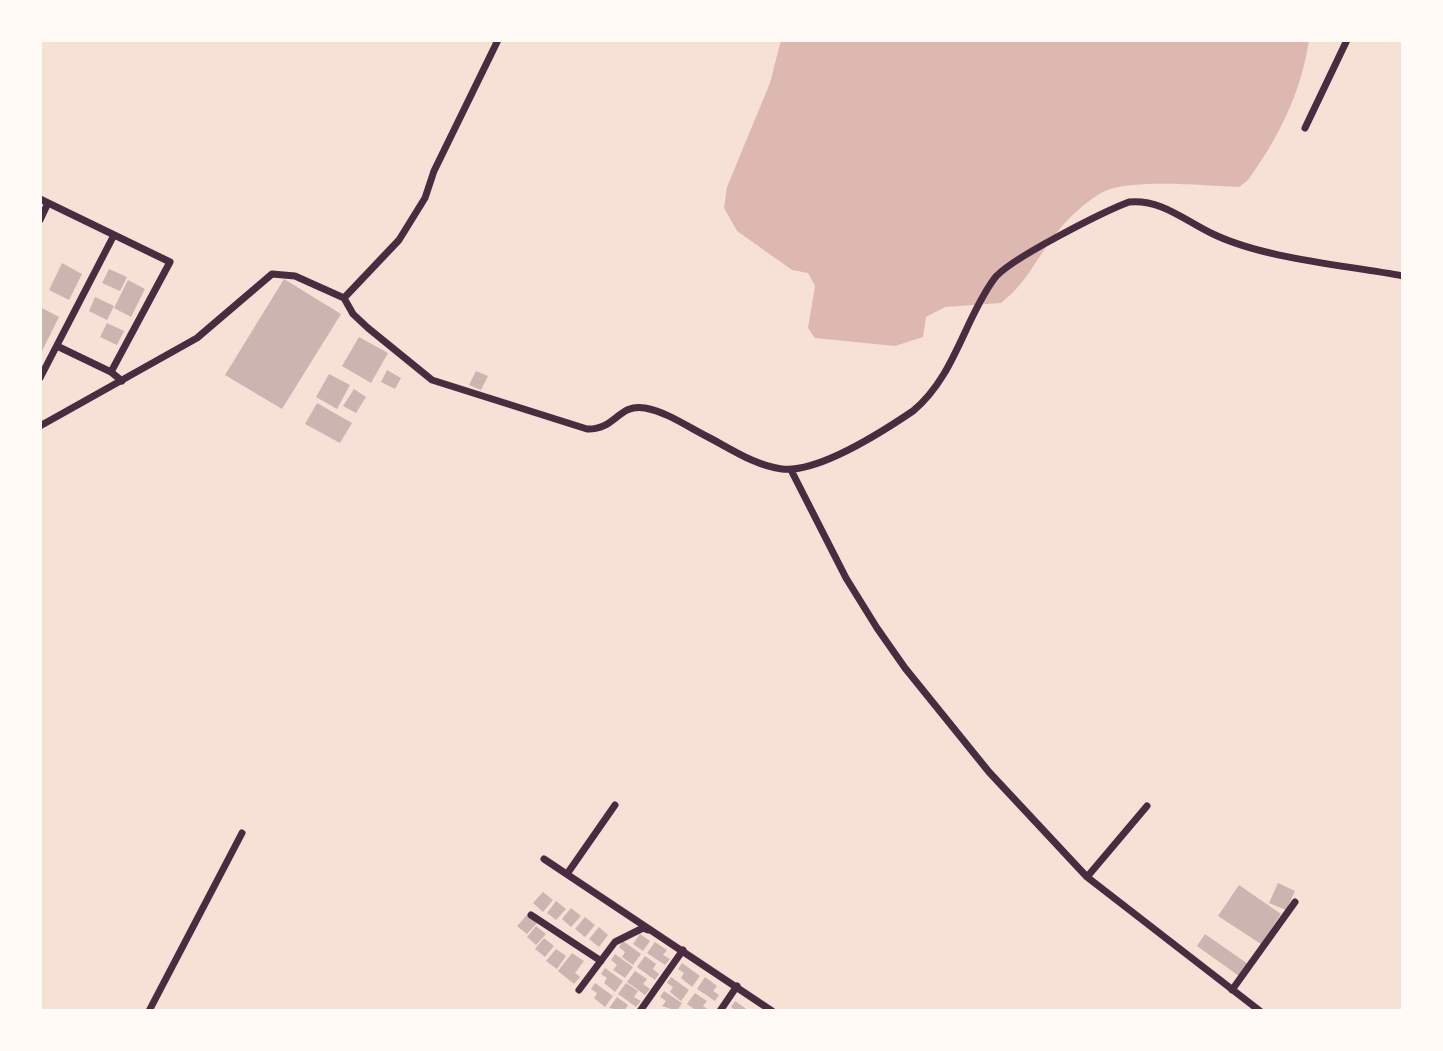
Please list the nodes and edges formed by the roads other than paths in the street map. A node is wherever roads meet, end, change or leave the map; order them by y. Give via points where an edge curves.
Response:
1 (498, 40) edge
2 (1347, 40) edge
3 (1305, 128) dead end
4 (44, 201) edge
5 (40, 219) edge
6 (114, 235) junction
7 (1403, 276) edge
8 (344, 298) junction
9 (57, 346) junction
10 (111, 372) junction
11 (40, 378) edge
12 (122, 381) junction
13 (40, 426) edge
14 (791, 470) junction
15 (615, 805) dead end
16 (1147, 806) dead end
17 (242, 833) dead end
18 (544, 859) dead end
19 (567, 874) junction
20 (1087, 877) junction
21 (1295, 902) dead end
22 (531, 915) dead end
23 (660, 934) junction
24 (683, 950) junction
25 (601, 961) junction
26 (737, 986) junction
27 (579, 990) dead end
28 (1232, 990) junction
29 (149, 1011) edge
30 (640, 1011) edge
31 (720, 1011) edge
32 (772, 1011) edge
33 (1260, 1011) edge

1 - 8 street via 425,198 399,240
2 - 3 street
4 - 5 street
4 - 6 street
6 - 9 street
6 - 10 street via 170,262
7 - 14 street via 1250,248 1214,235 1165,207 1129,202 996,276 957,354 913,411 817,465
8 - 12 street via 295,276 272,274 197,338
8 - 14 street via 368,328 432,380 587,429 608,426 625,411 645,408 750,459
9 - 10 street
9 - 11 street
10 - 12 street
12 - 13 street
14 - 20 street via 846,578 905,668 989,772
15 - 19 street
16 - 20 street
17 - 29 street
18 - 19 street
19 - 23 street
20 - 28 street
21 - 28 street
22 - 25 street
23 - 24 street
23 - 25 street via 643,928 615,942
24 - 26 street
24 - 30 street
25 - 27 street
26 - 31 street
26 - 32 street
28 - 33 street

